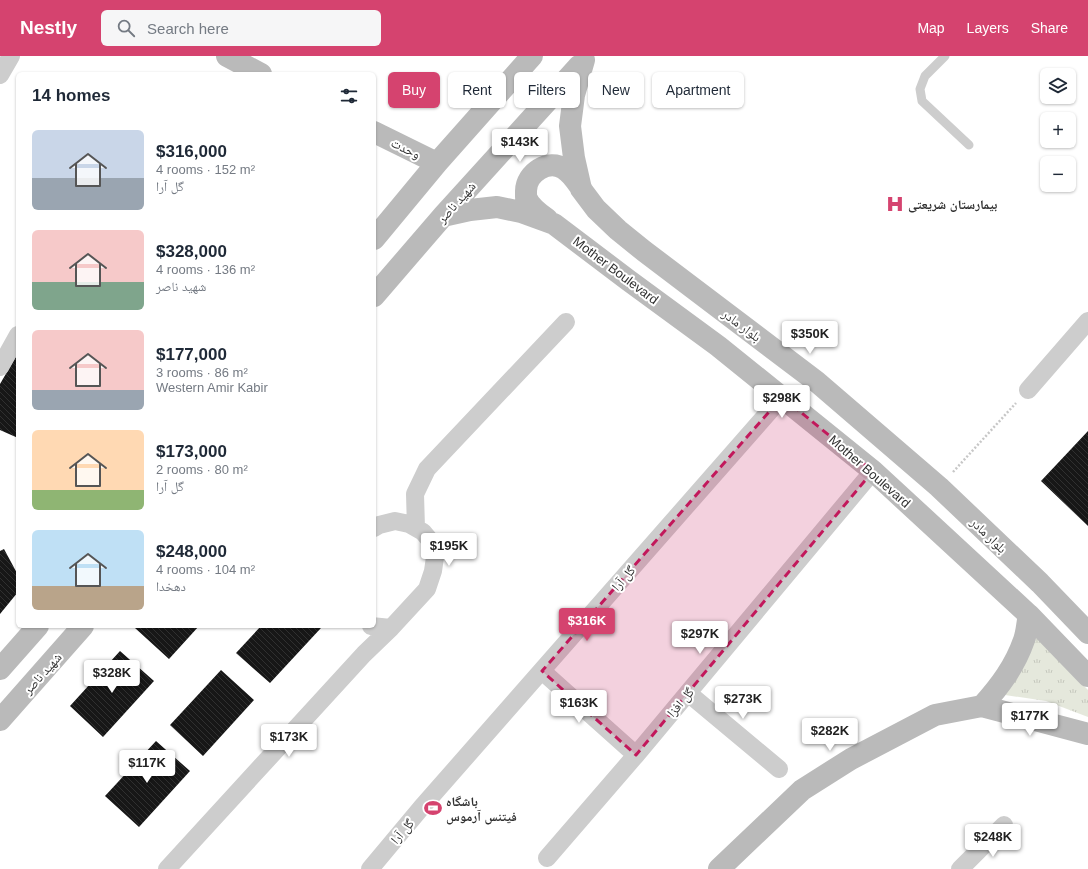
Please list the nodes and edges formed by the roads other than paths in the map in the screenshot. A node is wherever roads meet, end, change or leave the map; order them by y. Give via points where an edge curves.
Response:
1 (11, 56) edge
2 (227, 56) edge
3 (532, 56) edge
4 (945, 56) edge
5 (586, 58) edge
6 (257, 72) edge
7 (0, 75) edge
8 (376, 133) edge
9 (969, 145) dead end
10 (437, 164) junction
11 (581, 189) junction
12 (443, 216) junction
13 (554, 224) junction
14 (376, 238) edge
15 (376, 294) edge
16 (1088, 321) edge
17 (566, 322) dead end
18 (16, 339) edge
19 (0, 367) edge
20 (1028, 390) road end
21 (782, 397) junction
22 (873, 471) junction
23 (376, 526) edge
24 (416, 528) junction
25 (1029, 615) junction
26 (376, 626) edge
27 (36, 628) edge
28 (81, 628) edge
29 (391, 628) junction
30 (1088, 633) edge
31 (0, 669) edge
32 (542, 671) junction
33 (1088, 676) edge
34 (688, 693) junction
35 (982, 706) junction
36 (0, 720) edge
37 (1088, 734) edge
38 (636, 755) junction
39 (779, 769) dead end
40 (1004, 825) dead end
41 (547, 858) dead end
42 (167, 869) edge
43 (370, 869) edge
44 (719, 869) edge
45 (960, 869) edge

1 - 7 street
2 - 6 main road
3 - 10 main road
4 - 9 lane via 925,76 920,89 922,101
5 - 11 main road, بلوار مادر via 574,95 570,126
5 - 12 main road, شهید ناصر
8 - 10 main road, وحدت
10 - 14 main road
11 - 13 main road via 564,168 554,165 543,167 533,174 526,185 526,197 541,215
11 - 30 main road, بلوار مادر via 618,230 817,382 939,487 1040,583
12 - 13 main road, Mother Boulevard via 497,207 522,212
12 - 15 main road, شهید ناصر
13 - 21 main road, Mother Boulevard
16 - 20 street
17 - 24 street via 427,469 415,494
18 - 19 street
21 - 22 main road, Mother Boulevard
21 - 32 street, گل آرا
22 - 25 main road, Mother Boulevard
22 - 34 street, گل افزا
23 - 24 street via 395,521
24 - 29 street via 423,532 432,544 435,557 433,571 427,588
25 - 33 main road, Mother Boulevard
25 - 35 main road via 1015,662
26 - 29 street
27 - 31 main road
28 - 36 main road, شهید ناصر
29 - 42 street via 364,654
32 - 38 street
32 - 43 street, گل آرا
34 - 38 street, گل افزا
34 - 39 street
35 - 37 main road
35 - 44 main road via 935,715 851,759 802,790
38 - 41 street, گل افزا
40 - 45 street

